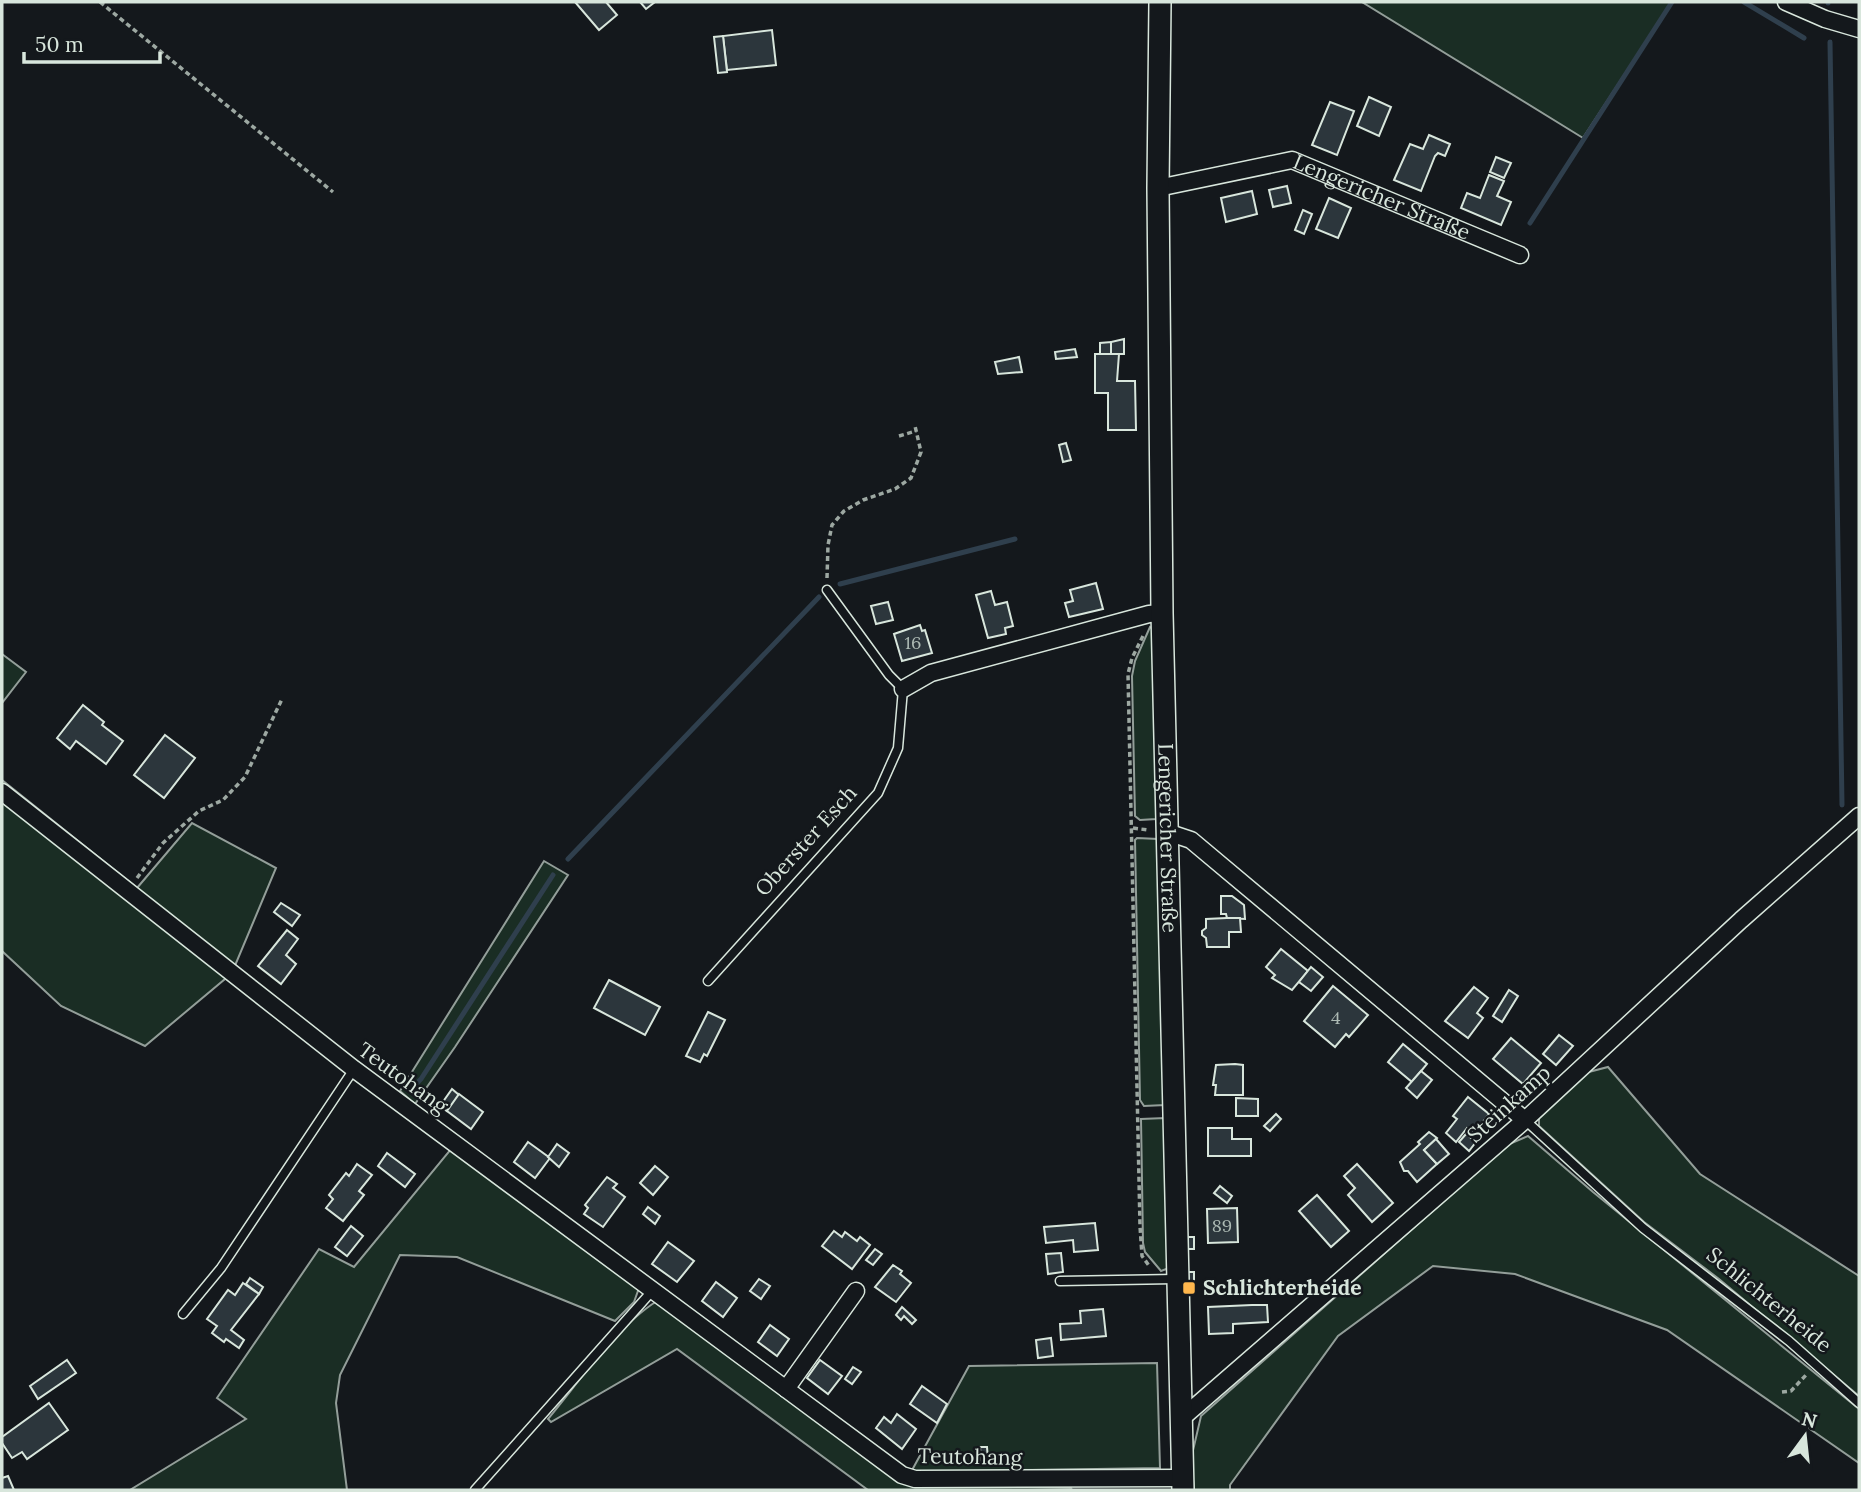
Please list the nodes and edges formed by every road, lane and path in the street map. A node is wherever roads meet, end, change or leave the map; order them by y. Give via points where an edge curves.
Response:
1 (100, 2) edge
2 (1160, 2) edge
3 (1786, 2) edge
4 (1859, 29) edge
5 (1158, 188) junction
6 (333, 192) dead end
7 (1520, 255) dead end
8 (899, 436) dead end
9 (827, 590) joint
10 (1162, 613) junction
11 (903, 689) junction
12 (282, 699) dead end
13 (2, 792) edge
14 (1859, 816) edge
15 (1167, 832) junction
16 (127, 890) junction
17 (708, 981) dead end
18 (354, 1069) junction
19 (1525, 1120) junction
20 (1178, 1279) junction
21 (1060, 1281) dead end
22 (653, 1290) junction
23 (856, 1291) dead end
24 (183, 1314) dead end
25 (1819, 1367) junction
26 (786, 1389) junction
27 (1782, 1392) dead end
28 (1859, 1403) edge
29 (1182, 1418) junction
30 (1183, 1484) edge
31 (475, 1490) edge

1 - 6 path
2 - 5 street, Lengericher Straße
3 - 4 street
5 - 7 street, Lengericher Straße via 1292,160
5 - 10 street, Lengericher Straße
8 - 9 path via 916,428 921,452 911,478 844,511 832,525
9 - 11 lane
10 - 11 street via 931,674
10 - 15 street, Lengericher Straße
11 - 17 lane, Oberster Esch via 898,748 878,793
12 - 16 path via 245,777 223,800 199,811 163,844
13 - 16 street, Teutohang
14 - 19 street, Steinkamp
15 - 19 street, Schlichterheide via 1191,840
15 - 20 street, Lengericher Straße
16 - 18 street, Teutohang
18 - 22 street, Teutohang
18 - 24 lane via 221,1268
19 - 25 lane, Schlichterheide via 1643,1228
19 - 29 street, Steinkamp
20 - 21 lane
20 - 29 street, Lengericher Straße
22 - 26 street, Teutohang
22 - 31 lane
23 - 26 street
25 - 27 path via 1791,1391
25 - 28 lane, Schlichterheide
26 - 30 street, Teutohang via 909,1478
29 - 30 street, Lengericher Straße

